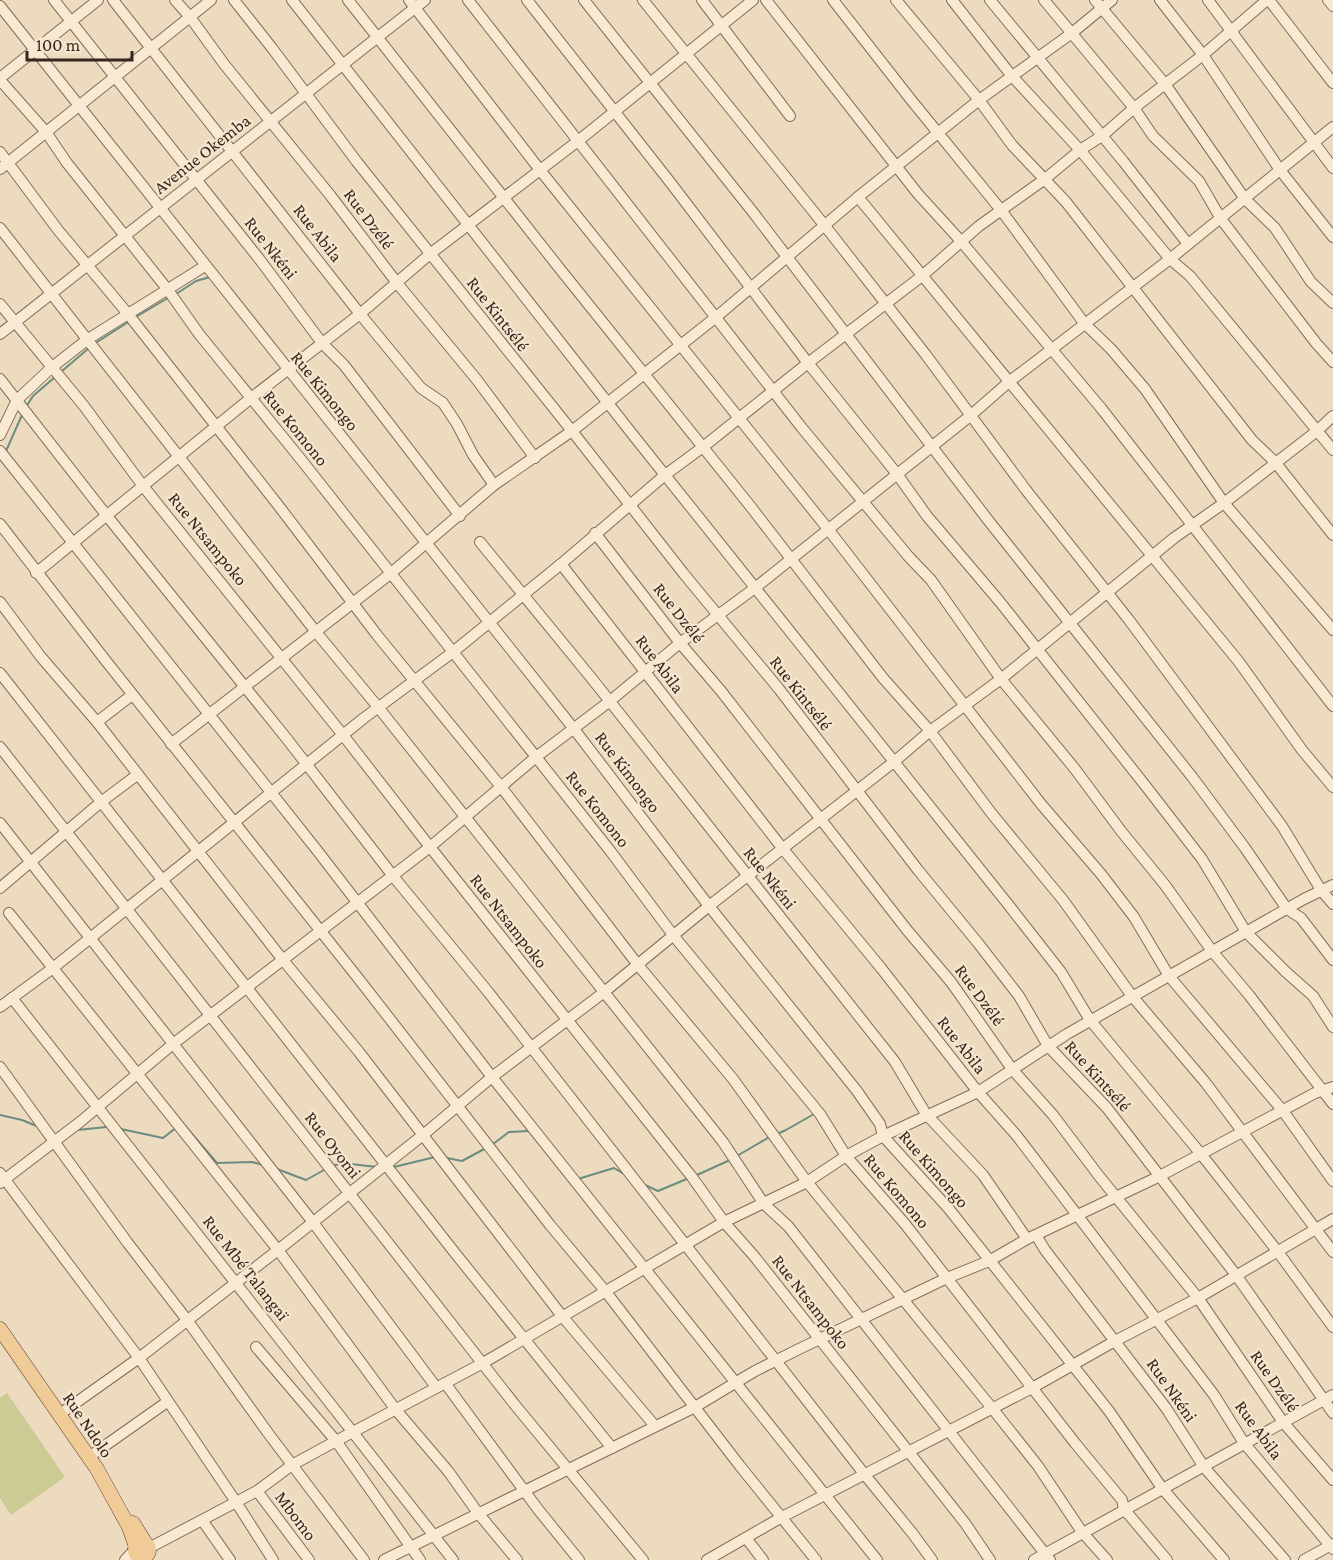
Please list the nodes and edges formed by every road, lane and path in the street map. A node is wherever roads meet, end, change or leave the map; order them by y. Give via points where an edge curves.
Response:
1 (54, 0) edge
2 (98, 0) edge
3 (113, 0) edge
4 (175, 0) edge
5 (211, 0) edge
6 (234, 0) edge
7 (291, 0) edge
8 (348, 0) edge
9 (425, 0) edge
10 (468, 0) edge
11 (526, 0) edge
12 (584, 0) edge
13 (643, 0) edge
14 (702, 0) edge
15 (753, 0) edge
16 (766, 0) edge
17 (833, 0) edge
18 (896, 0) edge
19 (952, 0) edge
20 (990, 0) edge
21 (1044, 0) edge
22 (1112, 0) edge
23 (1160, 0) edge
24 (1208, 0) edge
25 (1268, 0) edge
26 (1328, 0) edge
27 (413, 4) edge
28 (1098, 4) edge
29 (0, 6) edge
30 (1333, 6) edge
31 (190, 16) junction
32 (70, 21) junction
33 (721, 25) junction
34 (1231, 30) junction
35 (1071, 33) junction
36 (377, 38) junction
37 (151, 48) junction
38 (35, 50) junction
39 (684, 54) junction
40 (1203, 55) junction
41 (1038, 58) junction
42 (342, 65) junction
43 (1011, 75) junction
44 (115, 76) junction
45 (0, 79) edge
46 (650, 82) junction
47 (1333, 83) edge
48 (1165, 84) junction
49 (306, 93) junction
50 (979, 100) junction
51 (80, 105) junction
52 (1134, 108) junction
53 (613, 112) junction
54 (790, 116) dead end
55 (270, 122) junction
56 (1333, 127) edge
57 (46, 132) junction
58 (938, 133) junction
59 (1102, 136) junction
60 (578, 141) junction
61 (1314, 142) junction
62 (1080, 150) junction
63 (0, 152) edge
64 (233, 152) junction
65 (4, 166) edge
66 (897, 167) junction
67 (1333, 168) edge
68 (540, 170) junction
69 (1280, 170) junction
70 (1045, 179) junction
71 (196, 181) junction
72 (858, 197) junction
73 (503, 198) junction
74 (1245, 199) junction
75 (160, 208) junction
76 (1001, 210) junction
77 (1221, 219) junction
78 (468, 224) junction
79 (825, 226) junction
80 (0, 228) edge
81 (123, 236) junction
82 (1333, 237) edge
83 (960, 240) junction
84 (1188, 244) junction
85 (430, 254) junction
86 (787, 257) junction
87 (1170, 259) junction
88 (88, 265) junction
89 (205, 266) junction
90 (922, 276) junction
91 (397, 283) junction
92 (1131, 288) junction
93 (750, 289) junction
94 (168, 290) junction
95 (51, 294) junction
96 (1333, 303) edge
97 (0, 304) edge
98 (885, 304) junction
99 (128, 314) junction
100 (360, 314) junction
101 (715, 318) junction
102 (16, 323) junction
103 (1084, 323) junction
104 (0, 334) edge
105 (845, 335) junction
106 (88, 339) junction
107 (322, 343) junction
108 (679, 346) junction
109 (1052, 349) junction
110 (1333, 362) edge
111 (808, 363) junction
112 (51, 368) junction
113 (288, 370) junction
114 (644, 374) junction
115 (0, 380) edge
116 (1010, 381) junction
117 (774, 391) junction
118 (252, 398) junction
119 (17, 400) junction
120 (608, 402) junction
121 (970, 416) junction
122 (1333, 417) edge
123 (740, 419) junction
124 (216, 427) junction
125 (572, 431) junction
126 (1317, 431) junction
127 (0, 435) edge
128 (932, 446) junction
129 (703, 447) junction
130 (1333, 450) edge
131 (0, 451) edge
132 (179, 457) junction
133 (535, 458) junction
134 (1275, 462) junction
135 (897, 474) junction
136 (665, 475) junction
137 (494, 485) junction
138 (143, 486) junction
139 (863, 501) junction
140 (1224, 503) junction
141 (629, 505) junction
142 (107, 516) junction
143 (460, 516) junction
144 (0, 524) edge
145 (1193, 525) junction
146 (828, 529) junction
147 (595, 533) junction
148 (1333, 536) edge
149 (480, 542) dead end
150 (72, 543) junction
151 (426, 544) junction
152 (1151, 556) junction
153 (791, 560) junction
154 (561, 564) junction
155 (36, 573) junction
156 (390, 574) junction
157 (755, 588) junction
158 (1107, 593) junction
159 (522, 594) junction
160 (0, 602) edge
161 (353, 603) junction
162 (718, 615) junction
163 (488, 622) junction
164 (1071, 623) junction
165 (1333, 630) edge
166 (316, 632) junction
167 (680, 643) junction
168 (1037, 650) junction
169 (453, 652) junction
170 (282, 658) junction
171 (645, 672) junction
172 (0, 673) edge
173 (1001, 679) junction
174 (414, 680) junction
175 (245, 687) junction
176 (132, 695) junction
177 (610, 701) junction
178 (966, 706) junction
179 (1333, 706) edge
180 (378, 707) junction
181 (210, 714) junction
182 (97, 722) junction
183 (574, 729) junction
184 (930, 731) junction
185 (343, 735) junction
186 (171, 744) junction
187 (0, 747) edge
188 (536, 757) junction
189 (895, 761) junction
190 (307, 765) junction
191 (137, 774) junction
192 (502, 788) junction
193 (1333, 788) edge
194 (856, 792) junction
195 (272, 794) junction
196 (101, 802) junction
197 (466, 818) junction
198 (821, 819) junction
199 (0, 823) edge
200 (235, 823) junction
201 (67, 831) junction
202 (430, 847) junction
203 (783, 849) junction
204 (199, 852) junction
205 (30, 861) junction
206 (393, 876) junction
207 (748, 876) junction
208 (162, 880) junction
209 (1333, 885) edge
210 (0, 888) edge
211 (1321, 890) junction
212 (357, 903) junction
213 (1333, 904) edge
214 (709, 906) junction
215 (127, 909) junction
216 (1287, 909) junction
217 (9, 912) dead end
218 (320, 931) junction
219 (1246, 932) junction
220 (673, 935) junction
221 (90, 938) junction
222 (1212, 951) junction
223 (283, 960) junction
224 (1333, 960) edge
225 (638, 964) junction
226 (53, 968) junction
227 (1169, 976) junction
228 (248, 988) junction
229 (603, 993) junction
230 (1132, 996) junction
231 (12, 998) junction
232 (0, 1007) edge
233 (212, 1016) junction
234 (566, 1020) junction
235 (1090, 1020) junction
236 (1333, 1027) edge
237 (174, 1044) junction
238 (1048, 1046) junction
239 (531, 1048) junction
240 (0, 1067) edge
241 (1012, 1069) junction
242 (138, 1072) junction
243 (492, 1077) junction
244 (1328, 1089) edge
245 (978, 1092) junction
246 (1333, 1104) edge
247 (457, 1105) junction
248 (98, 1106) junction
249 (1282, 1111) junction
250 (926, 1114) junction
251 (1244, 1132) junction
252 (423, 1135) junction
253 (883, 1136) junction
254 (54, 1142) junction
255 (1202, 1154) junction
256 (846, 1156) junction
257 (386, 1164) junction
258 (1158, 1177) junction
259 (2, 1179) edge
260 (1333, 1181) edge
261 (807, 1182) junction
262 (350, 1192) junction
263 (1116, 1196) junction
264 (764, 1204) junction
265 (1076, 1216) junction
266 (1333, 1219) edge
267 (312, 1221) junction
268 (724, 1222) junction
269 (1316, 1229) junction
270 (1032, 1237) junction
271 (687, 1244) junction
272 (278, 1250) junction
273 (1278, 1252) junction
274 (1333, 1252) edge
275 (989, 1261) junction
276 (645, 1268) junction
277 (1236, 1275) junction
278 (947, 1278) junction
279 (236, 1282) junction
280 (606, 1292) junction
281 (904, 1298) junction
282 (1198, 1298) junction
283 (562, 1316) junction
284 (861, 1319) junction
285 (1156, 1319) junction
286 (187, 1320) junction
287 (1333, 1327) edge
288 (0, 1329) edge
289 (522, 1339) junction
290 (819, 1340) junction
291 (1116, 1341) junction
292 (256, 1347) dead end
293 (139, 1358) junction
294 (776, 1362) junction
295 (483, 1363) junction
296 (1073, 1366) junction
297 (735, 1382) junction
298 (440, 1385) junction
299 (1032, 1388) junction
300 (1328, 1398) edge
301 (167, 1402) junction
302 (695, 1407) junction
303 (992, 1408) junction
304 (396, 1410) junction
305 (1333, 1413) edge
306 (60, 1414) junction
307 (1283, 1422) junction
308 (655, 1426) junction
309 (353, 1431) junction
310 (948, 1431) junction
311 (336, 1441) junction
312 (1244, 1443) junction
313 (612, 1448) junction
314 (908, 1452) junction
315 (89, 1457) junction
316 (292, 1465) junction
317 (1204, 1467) junction
318 (567, 1468) junction
319 (865, 1475) junction
320 (1333, 1480) edge
321 (1162, 1488) junction
322 (525, 1490) junction
323 (257, 1491) junction
324 (825, 1496) junction
325 (237, 1502) junction
326 (1124, 1509) junction
327 (478, 1512) junction
328 (782, 1517) junction
329 (202, 1520) junction
330 (1082, 1532) junction
331 (433, 1534) junction
332 (746, 1538) junction
333 (1332, 1546) edge
334 (410, 1547) junction
335 (143, 1554) edge
336 (1047, 1557) edge
337 (125, 1560) edge
338 (230, 1560) edge
339 (273, 1560) edge
340 (309, 1560) edge
341 (364, 1560) edge
342 (384, 1560) edge
343 (420, 1560) edge
344 (453, 1560) edge
345 (517, 1560) edge
346 (579, 1560) edge
347 (643, 1560) edge
348 (707, 1560) edge
349 (763, 1560) edge
350 (816, 1560) edge
351 (877, 1560) edge
352 (932, 1560) edge
353 (990, 1560) edge
354 (1034, 1560) edge
355 (1107, 1560) edge
356 (1167, 1560) edge
357 (1224, 1560) edge
358 (1286, 1560) edge
359 (1304, 1560) edge

1 - 32 street, Rue Nkéni
2 - 32 street
3 - 37 street, Rue Abila
4 - 31 street, Rue Dzélé
5 - 31 street
6 - 49 street, Rue Kintsélé
7 - 42 street
8 - 36 street
9 - 27 street, Avenue Okemba
10 - 60 street
11 - 53 street
12 - 46 street
13 - 39 street
14 - 33 street
15 - 33 street
16 - 66 street
17 - 58 street
18 - 50 street
19 - 43 street
20 - 41 street
21 - 35 street
22 - 28 street
23 - 40 street
24 - 34 street
25 - 34 street
25 - 47 street
26 - 30 street
27 - 36 street, Avenue Okemba
27 - 68 street
28 - 35 street
28 - 48 street
29 - 38 street, Rue Kimongo
31 - 37 street
31 - 55 street, Rue Dzélé
32 - 38 street
32 - 44 street, Rue Nkéni
33 - 39 street
33 - 54 street
34 - 40 street
34 - 61 street
35 - 41 street
35 - 52 street
36 - 42 street, Avenue Okemba
36 - 73 street
37 - 44 street
37 - 64 street, Rue Abila
38 - 45 street
38 - 51 street, Rue Kimongo
39 - 46 street
39 - 79 street
40 - 48 street
40 - 69 street
41 - 43 street
41 - 59 street
42 - 49 street, Avenue Okemba
42 - 78 street
43 - 50 street
43 - 62 street
44 - 51 street
44 - 71 street, Rue Nkéni
45 - 57 street, Rue Komono
46 - 53 street
46 - 86 street
48 - 52 street
48 - 74 street
49 - 55 street, Avenue Okemba
49 - 85 street, Rue Kintsélé
50 - 58 street
50 - 70 street via 1012,145
51 - 57 street
51 - 75 street, Rue Kimongo
52 - 59 street
52 - 77 street via 1153,136 1199,181
53 - 60 street
53 - 93 street
55 - 64 street, Avenue Okemba
55 - 91 street, Rue Dzélé
56 - 61 street
57 - 65 street
57 - 81 street, Rue Komono
58 - 66 street
58 - 76 street
59 - 62 street
59 - 84 street
60 - 68 street
60 - 101 street
61 - 67 street
61 - 69 street
62 - 70 street
62 - 87 street
63 - 65 street
64 - 71 street, Avenue Okemba
64 - 100 street, Rue Abila
65 - 88 street
66 - 72 street
66 - 83 street
68 - 73 street
68 - 108 street
69 - 74 street
69 - 82 street
70 - 76 street
70 - 92 street
71 - 75 street, Avenue Okemba
71 - 107 street, Rue Nkéni
72 - 79 street
72 - 90 street
73 - 78 street
73 - 114 street
74 - 77 street
74 - 96 street via 1272,224 1311,282
75 - 81 street, Avenue Okemba
75 - 89 street, Rue Kimongo
76 - 83 street
76 - 103 street
77 - 84 street
77 - 110 street
78 - 85 street
78 - 120 street
79 - 86 street
79 - 98 street
80 - 95 street
81 - 88 street, Avenue Okemba
81 - 94 street, Rue Komono
83 - 90 street
83 - 109 street
84 - 87 street
85 - 91 street
85 - 125 street, Rue Kintsélé
86 - 93 street
86 - 105 street
87 - 92 street
87 - 126 street via 1190,276
88 - 95 street, Avenue Okemba
88 - 99 street
89 - 94 street
89 - 113 street, Rue Kimongo
90 - 98 street
90 - 116 street
91 - 100 street
91 - 133 street, Rue Dzélé
92 - 103 street
92 - 134 street via 1252,440
93 - 101 street
93 - 111 street
94 - 99 street
94 - 118 street, Rue Komono
95 - 102 street, Avenue Okemba
95 - 106 street
97 - 102 street, Rue Ntsampoko
98 - 105 street
98 - 121 street
99 - 106 street
99 - 124 street
100 - 107 street
100 - 137 street, Rue Abila via 421,388 443,403
101 - 108 street
101 - 117 street
102 - 104 street, Avenue Okemba
102 - 112 street, Rue Ntsampoko
103 - 109 street
103 - 140 street via 1145,390
105 - 111 street
105 - 128 street
106 - 112 street
106 - 132 street
107 - 113 street
107 - 143 street, Rue Nkéni via 344,365
108 - 114 street
108 - 123 street
109 - 116 street
109 - 145 street
111 - 117 street
111 - 135 street
112 - 119 street
112 - 138 street, Rue Ntsampoko
113 - 118 street
113 - 151 street, Rue Kimongo
114 - 120 street
114 - 129 street
115 - 119 street
116 - 121 street
116 - 152 street
117 - 123 street
117 - 139 street
118 - 124 street
118 - 156 street, Rue Komono
119 - 127 street
119 - 142 street
120 - 125 street
120 - 136 street
121 - 128 street
121 - 158 street
122 - 126 street
123 - 129 street
123 - 146 street
124 - 132 street
124 - 161 street
125 - 133 street
125 - 141 street, Rue Kintsélé
126 - 130 street
126 - 134 street
128 - 135 street
128 - 164 street
129 - 136 street
129 - 153 street
131 - 150 street
132 - 138 street
132 - 166 street
133 - 137 street
134 - 140 street
134 - 148 street
135 - 139 street
135 - 168 street
136 - 141 street
136 - 157 street
137 - 143 street
138 - 142 street
138 - 170 street, Rue Ntsampoko
139 - 146 street
139 - 173 street via 931,580
140 - 145 street
140 - 165 street
141 - 147 street
141 - 162 street, Rue Kintsélé
142 - 150 street
142 - 175 street
143 - 151 street
144 - 155 street
145 - 152 street
145 - 179 street
146 - 153 street
146 - 178 street
147 - 154 street
147 - 167 street, Rue Dzélé
149 - 159 street, Rue Nkéni
150 - 155 street
150 - 181 street
151 - 156 street
151 - 163 street, Rue Kimongo
152 - 158 street
152 - 193 street via 1239,662
153 - 157 street
153 - 184 street via 883,678
154 - 159 street
154 - 171 street, Rue Abila
155 - 176 street
156 - 161 street
156 - 169 street, Rue Komono
157 - 162 street
157 - 189 street
158 - 164 street
158 - 211 street via 1282,826
159 - 163 street
159 - 177 street, Rue Nkéni
160 - 182 street
161 - 166 street
161 - 174 street
162 - 167 street
162 - 194 street, Rue Kintsélé
163 - 169 street
163 - 183 street, Rue Kimongo
164 - 168 street
164 - 216 street via 1193,778
166 - 170 street
166 - 180 street
167 - 171 street
167 - 198 street, Rue Dzélé
168 - 173 street
168 - 219 street via 1202,859
169 - 174 street
169 - 188 street, Rue Komono
170 - 175 street
170 - 185 street, Rue Ntsampoko
171 - 177 street
171 - 203 street, Rue Abila
172 - 196 street
173 - 178 street
173 - 222 street via 1165,885
174 - 180 street
174 - 192 street
175 - 181 street
175 - 190 street
176 - 182 street
176 - 186 street
177 - 183 street
177 - 207 street, Rue Nkéni
178 - 184 street
178 - 227 street via 1134,917
180 - 185 street
180 - 197 street
181 - 186 street
181 - 195 street
182 - 191 street
183 - 188 street
183 - 214 street, Rue Kimongo
184 - 189 street
184 - 230 street via 1063,900
185 - 190 street
185 - 202 street, Rue Ntsampoko
186 - 200 street
187 - 201 street, Rue Oyomi
188 - 192 street
188 - 220 street, Rue Komono
189 - 194 street
189 - 235 street via 1061,972
190 - 195 street
190 - 206 street
191 - 196 street
191 - 204 street
192 - 197 street
192 - 225 street
194 - 198 street
194 - 238 street, Rue Kintsélé via 1019,996
195 - 200 street
195 - 212 street
196 - 201 street
196 - 208 street
197 - 202 street
197 - 229 street
198 - 203 street
198 - 241 street, Rue Dzélé via 951,981
199 - 205 street
200 - 204 street
200 - 218 street
201 - 205 street
201 - 215 street, Rue Oyomi
202 - 206 street
202 - 234 street, Rue Ntsampoko
203 - 207 street
203 - 245 street, Rue Abila
204 - 208 street
204 - 223 street
205 - 210 street
205 - 221 street
206 - 212 street
206 - 239 street
207 - 214 street
207 - 250 street, Rue Nkéni via 895,1062
208 - 215 street
208 - 228 street
209 - 211 street
211 - 213 street
211 - 216 street
212 - 218 street
212 - 243 street
214 - 220 street
214 - 253 street, Rue Kimongo via 857,1091 880,1124
215 - 221 street
215 - 233 street, Rue Oyomi
216 - 219 street
216 - 224 street via 1301,918
217 - 226 street
218 - 223 street
218 - 247 street
219 - 222 street
219 - 236 street via 1313,996
220 - 225 street
220 - 256 street, Rue Komono via 820,1114
221 - 226 street
221 - 237 street
222 - 227 street
222 - 244 street
223 - 228 street
223 - 252 street
225 - 229 street
225 - 261 street via 734,1079
226 - 231 street
226 - 242 street
227 - 230 street
227 - 249 street
228 - 233 street
228 - 257 street
229 - 234 street
229 - 264 street via 723,1142
230 - 235 street
230 - 251 street
231 - 232 street
231 - 248 street, Rue Mbé Talangaï
233 - 237 street
233 - 262 street, Rue Oyomi
234 - 239 street
234 - 268 street, Rue Ntsampoko
235 - 238 street
235 - 255 street
237 - 242 street
237 - 267 street
238 - 241 street
238 - 258 street, Rue Kintsélé via 1107,1108
239 - 243 street
239 - 271 street
240 - 254 street
241 - 245 street
241 - 263 street, Rue Dzélé
242 - 248 street
242 - 272 street
243 - 247 street
243 - 276 street
244 - 246 street
244 - 249 street
245 - 250 street
245 - 265 street, Rue Abila via 1017,1136
247 - 252 street
247 - 280 street
248 - 254 street
248 - 279 street, Rue Mbé Talangaï
249 - 251 street
249 - 260 street
250 - 253 street
250 - 270 street, Rue Nkéni via 983,1175
251 - 255 street
251 - 269 street
252 - 257 street
252 - 283 street
253 - 256 street
253 - 275 street, Rue Kimongo
254 - 259 street
254 - 286 street
255 - 258 street
255 - 273 street
256 - 261 street
256 - 278 street, Rue Komono
257 - 262 street
257 - 289 street
258 - 263 street
258 - 277 street, Rue Kintsélé
259 - 293 street
261 - 264 street
261 - 281 street
262 - 267 street
262 - 295 street, Rue Oyomi
263 - 265 street
263 - 282 street, Rue Dzélé
264 - 268 street
264 - 284 street via 788,1226
265 - 270 street
265 - 285 street, Rue Abila
266 - 269 street
267 - 272 street
267 - 298 street
268 - 271 street
268 - 290 street, Rue Ntsampoko
269 - 273 street
269 - 274 street
270 - 275 street
270 - 291 street, Rue Nkéni
271 - 276 street
271 - 294 street
272 - 279 street
272 - 304 street
273 - 277 street
273 - 287 street
275 - 278 street
275 - 296 street, Rue Kimongo
276 - 280 street
276 - 297 street
277 - 282 street
277 - 300 street, Rue Kintsélé
278 - 281 street
278 - 299 street, Rue Komono
279 - 286 street
279 - 309 street, Rue Mbé Talangaï
280 - 283 street
280 - 302 street
281 - 284 street
281 - 303 street
282 - 285 street
282 - 307 street, Rue Dzélé
283 - 289 street
283 - 308 street
284 - 290 street
284 - 310 street
285 - 291 street
285 - 312 street, Rue Abila via 1214,1395
286 - 293 street
286 - 316 street
288 - 306 main road, Rue Ndolo
289 - 295 street
289 - 313 street
290 - 294 street
290 - 314 street, Rue Ntsampoko
291 - 296 street
291 - 317 street, Rue Nkéni
292 - 311 street
293 - 301 street
293 - 306 street
294 - 297 street
294 - 319 street
295 - 298 street
295 - 318 street, Rue Oyomi
296 - 299 street
296 - 321 street, Rue Kimongo
297 - 302 street
297 - 324 street
298 - 304 street
298 - 322 street
299 - 303 street
299 - 326 street, Rue Komono via 1122,1500
300 - 305 street, Rue Kintsélé
300 - 307 street
301 - 315 street
301 - 325 street
302 - 308 street
302 - 328 street
303 - 310 street
303 - 330 street via 1038,1466
304 - 309 street
304 - 327 street
306 - 315 main road, Rue Ndolo
307 - 312 street
307 - 320 street, Rue Dzélé
308 - 313 street
309 - 311 street
309 - 331 street, Rue Mbé Talangaï
310 - 314 street
310 - 336 street
311 - 316 street
311 - 334 street
312 - 317 street
312 - 333 street, Rue Abila
313 - 318 street
314 - 319 street
314 - 353 street, Rue Ntsampoko
315 - 335 main road, Rue Ndolo
316 - 323 street
316 - 341 street
317 - 321 street
317 - 358 street, Rue Nkéni
318 - 322 street
318 - 347 street, Rue Oyomi
319 - 324 street
319 - 352 street
321 - 326 street
321 - 357 street, Rue Kimongo
322 - 327 street
322 - 346 street
323 - 325 street
323 - 340 street, Mbomo
324 - 328 street
324 - 351 street
325 - 329 street
325 - 339 street
326 - 330 street
326 - 356 street, Rue Komono
327 - 331 street
327 - 345 street
328 - 332 street
328 - 350 street
329 - 335 street
329 - 338 street
330 - 336 street
330 - 355 street
331 - 334 street
331 - 344 street, Rue Mbé Talangaï
332 - 348 street
332 - 349 street
333 - 359 street
334 - 342 street
334 - 343 street
335 - 337 street
336 - 354 street

